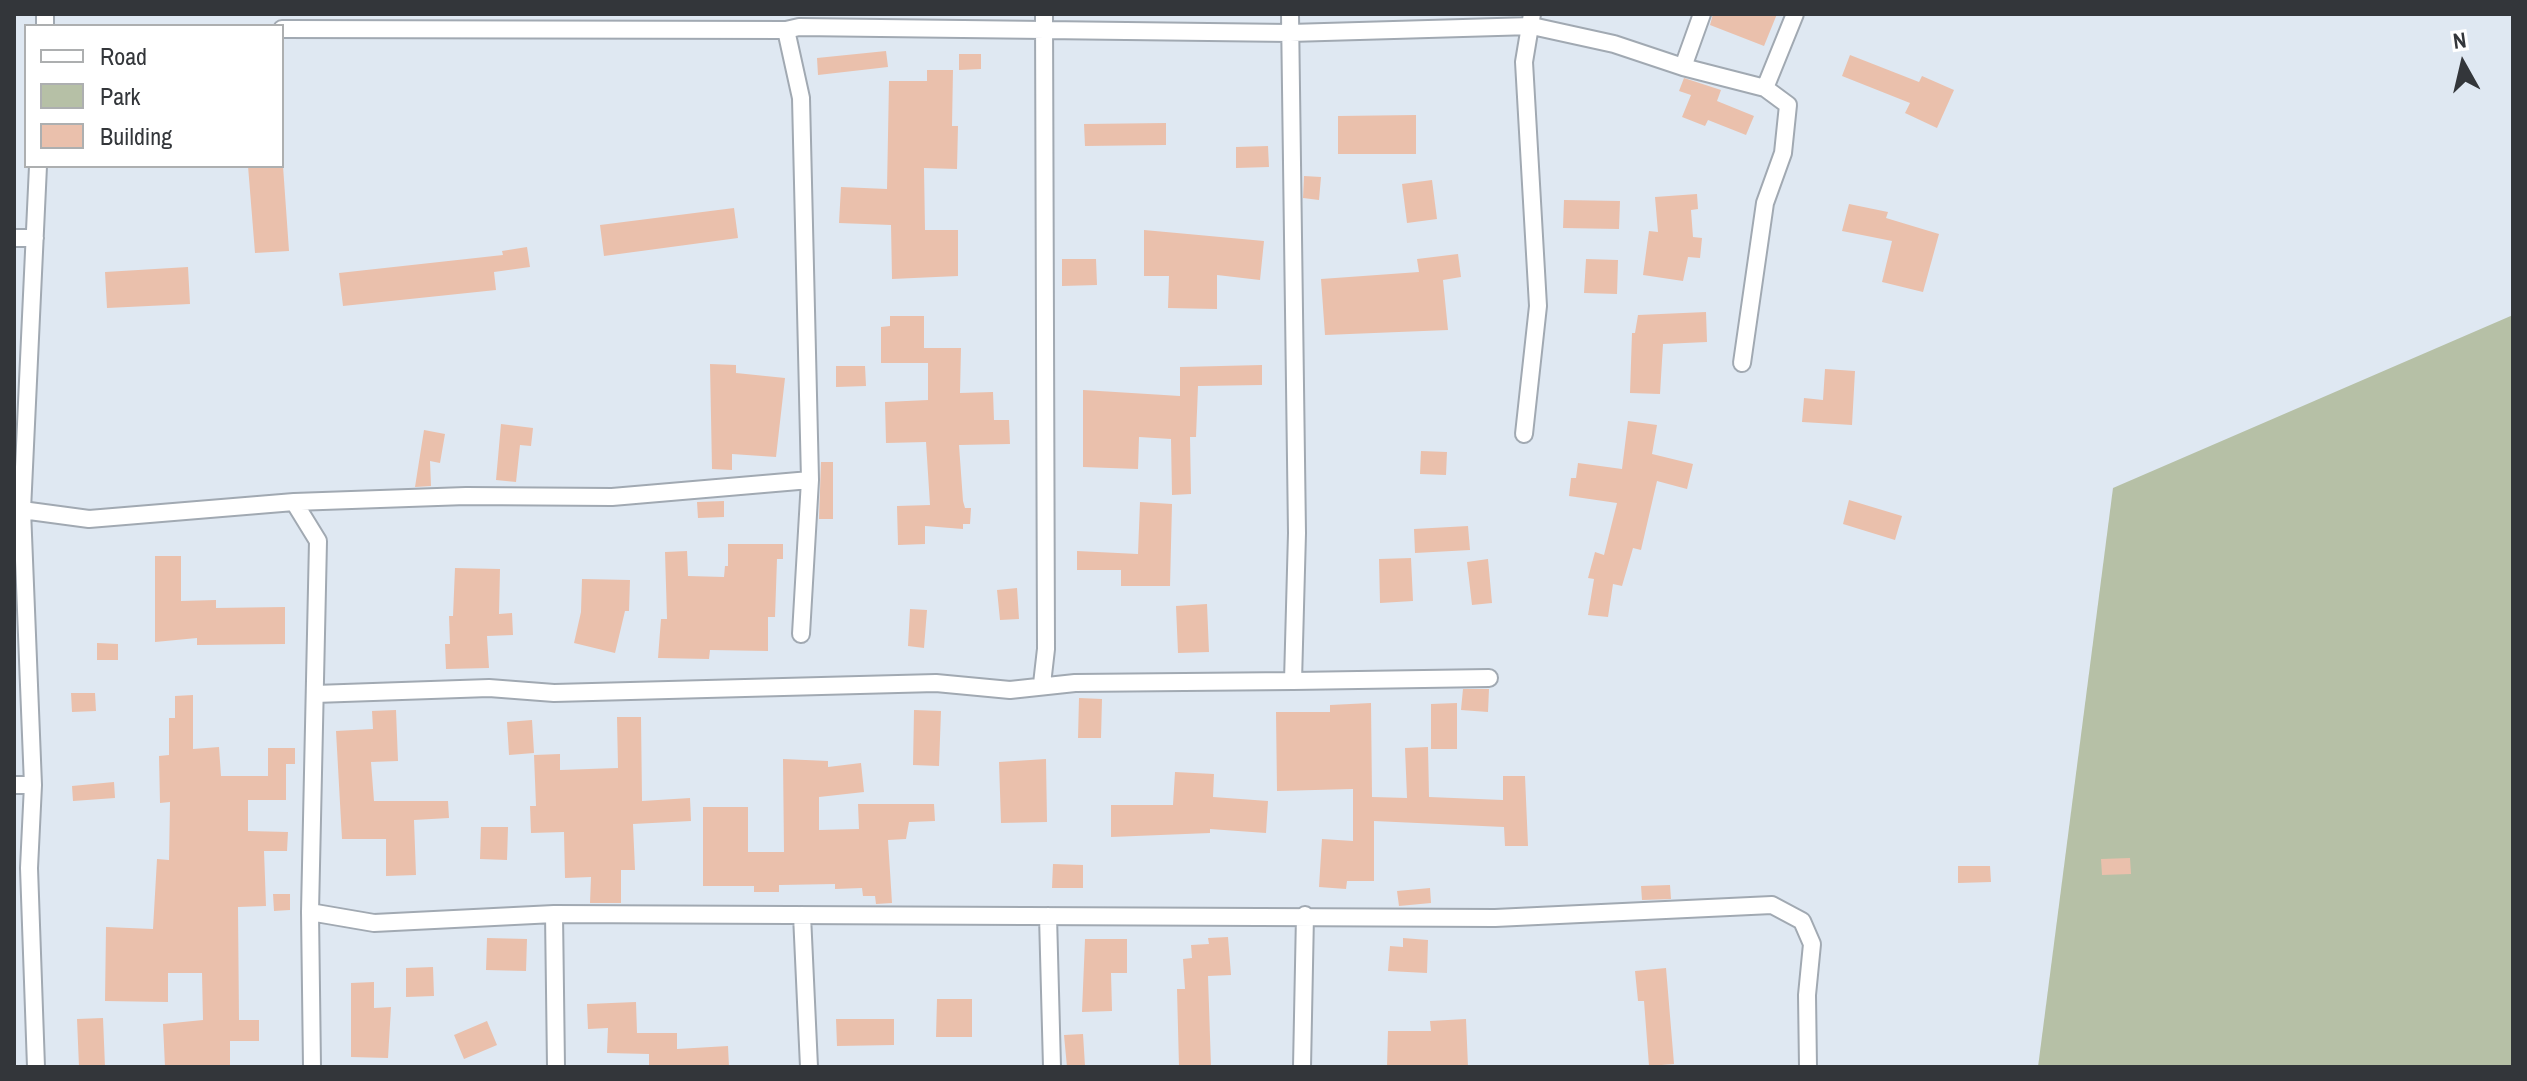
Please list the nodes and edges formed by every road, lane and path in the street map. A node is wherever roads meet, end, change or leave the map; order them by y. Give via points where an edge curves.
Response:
1 (1290, 14) edge
2 (1702, 14) edge
3 (1795, 14) edge
4 (1532, 20) edge
5 (1044, 21) edge
6 (555, 22) edge
7 (795, 24) edge
8 (284, 29) edge
9 (1290, 33) junction
10 (1683, 67) junction
11 (1765, 88) junction
12 (38, 168) edge
13 (14, 238) edge
14 (35, 238) junction
15 (1742, 363) dead end
16 (1524, 434) dead end
17 (810, 480) junction
18 (294, 502) junction
19 (22, 510) junction
20 (801, 634) dead end
21 (1489, 678) dead end
22 (1293, 681) junction
23 (1042, 684) junction
24 (315, 694) junction
25 (14, 785) edge
26 (33, 785) junction
27 (310, 912) junction
28 (554, 914) junction
29 (802, 915) junction
30 (1305, 915) junction
31 (1048, 916) junction
32 (36, 1067) edge
33 (312, 1067) edge
34 (556, 1067) edge
35 (809, 1067) edge
36 (1052, 1067) edge
37 (1302, 1067) edge
38 (1808, 1067) edge

1 - 9 street
2 - 10 street
3 - 11 street
4 - 9 street
4 - 10 street
4 - 16 street via 1524,62 1538,306
5 - 7 street via 927,31
5 - 9 street
5 - 23 street
6 - 7 street
6 - 8 street
7 - 17 street
9 - 22 street via 1297,533
10 - 11 street
11 - 15 street via 1788,105 1783,153 1765,203
12 - 14 street
13 - 14 street
14 - 19 street
17 - 18 street via 612,497
17 - 20 street
18 - 19 street via 89,519
18 - 24 street via 318,541
19 - 26 street
21 - 22 street
22 - 23 street
23 - 24 street via 1010,690 936,683
24 - 27 street
25 - 26 street
26 - 32 street via 29,868
27 - 28 street via 374,923
27 - 33 street
28 - 29 street
28 - 34 street
29 - 31 street
29 - 35 street
30 - 31 street
30 - 37 street
30 - 38 street via 1495,918 1772,905 1802,921 1812,944
31 - 36 street

